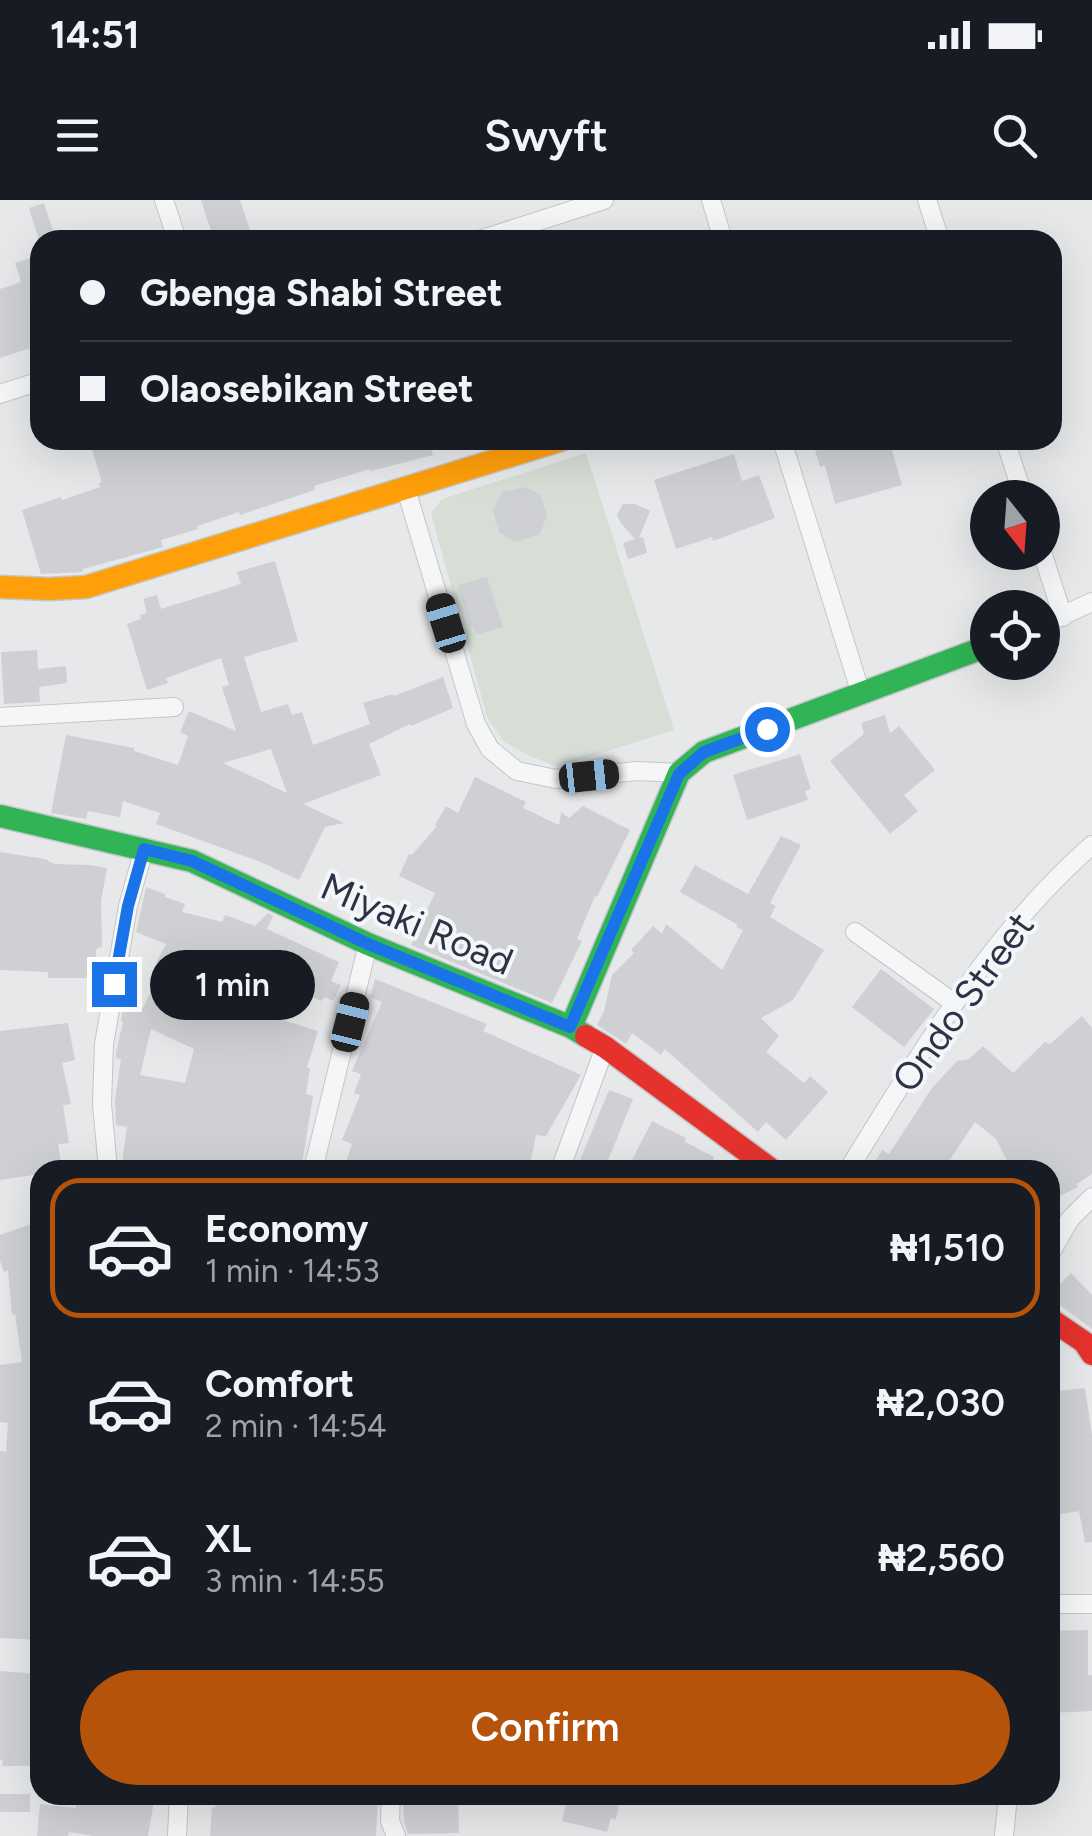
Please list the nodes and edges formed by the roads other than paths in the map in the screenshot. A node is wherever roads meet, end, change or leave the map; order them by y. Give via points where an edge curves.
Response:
1 (164, 200) edge
2 (604, 200) edge
3 (711, 200) edge
4 (927, 200) edge
5 (174, 230) edge
6 (510, 230) edge
7 (719, 230) edge
8 (937, 230) edge
9 (30, 384) edge
10 (0, 394) edge
11 (529, 450) edge
12 (785, 450) edge
13 (1008, 450) edge
14 (1018, 480) edge
15 (406, 489) junction
16 (1048, 570) edge
17 (0, 587) edge
18 (1092, 602) edge
19 (1063, 617) junction
20 (1060, 618) edge
21 (970, 653) edge
22 (861, 694) junction
23 (174, 707) dead end
24 (0, 718) edge
25 (679, 774) junction
26 (0, 816) edge
27 (1092, 846) edge
28 (144, 849) junction
29 (855, 932) dead end
30 (368, 944) junction
31 (954, 1003) junction
32 (570, 1027) junction
33 (605, 1047) junction
34 (107, 1160) edge
35 (315, 1160) edge
36 (564, 1160) edge
37 (758, 1160) edge
38 (854, 1160) edge
39 (1092, 1197) edge
40 (1060, 1236) edge
41 (1060, 1326) edge
42 (1092, 1354) edge
43 (1060, 1604) edge
44 (1092, 1604) edge
45 (179, 1805) edge
46 (391, 1805) edge
47 (1007, 1805) edge
48 (176, 1836) edge
49 (396, 1836) edge
50 (1004, 1836) edge

1 - 5 street
2 - 6 street
3 - 7 street
4 - 8 street
9 - 10 street
11 - 15 street
12 - 22 street
13 - 14 street
15 - 17 street via 86,587
15 - 25 street via 476,724 490,750 517,771 556,779
16 - 19 street
18 - 19 street
19 - 20 street
21 - 22 street
22 - 25 street via 704,752
23 - 24 street
25 - 32 street
26 - 28 street, Miyaki Road
27 - 31 street, Ondo Street via 1022,917
28 - 30 street, Miyaki Road via 192,861
28 - 34 street via 104,1044
29 - 31 street
30 - 32 street, Miyaki Road
30 - 35 street
31 - 38 street, Ondo Street
32 - 33 street, Miyaki Road
33 - 36 street
33 - 37 street, Miyaki Road
39 - 40 street
41 - 42 street
43 - 44 street
45 - 48 street
46 - 49 street
47 - 50 street

